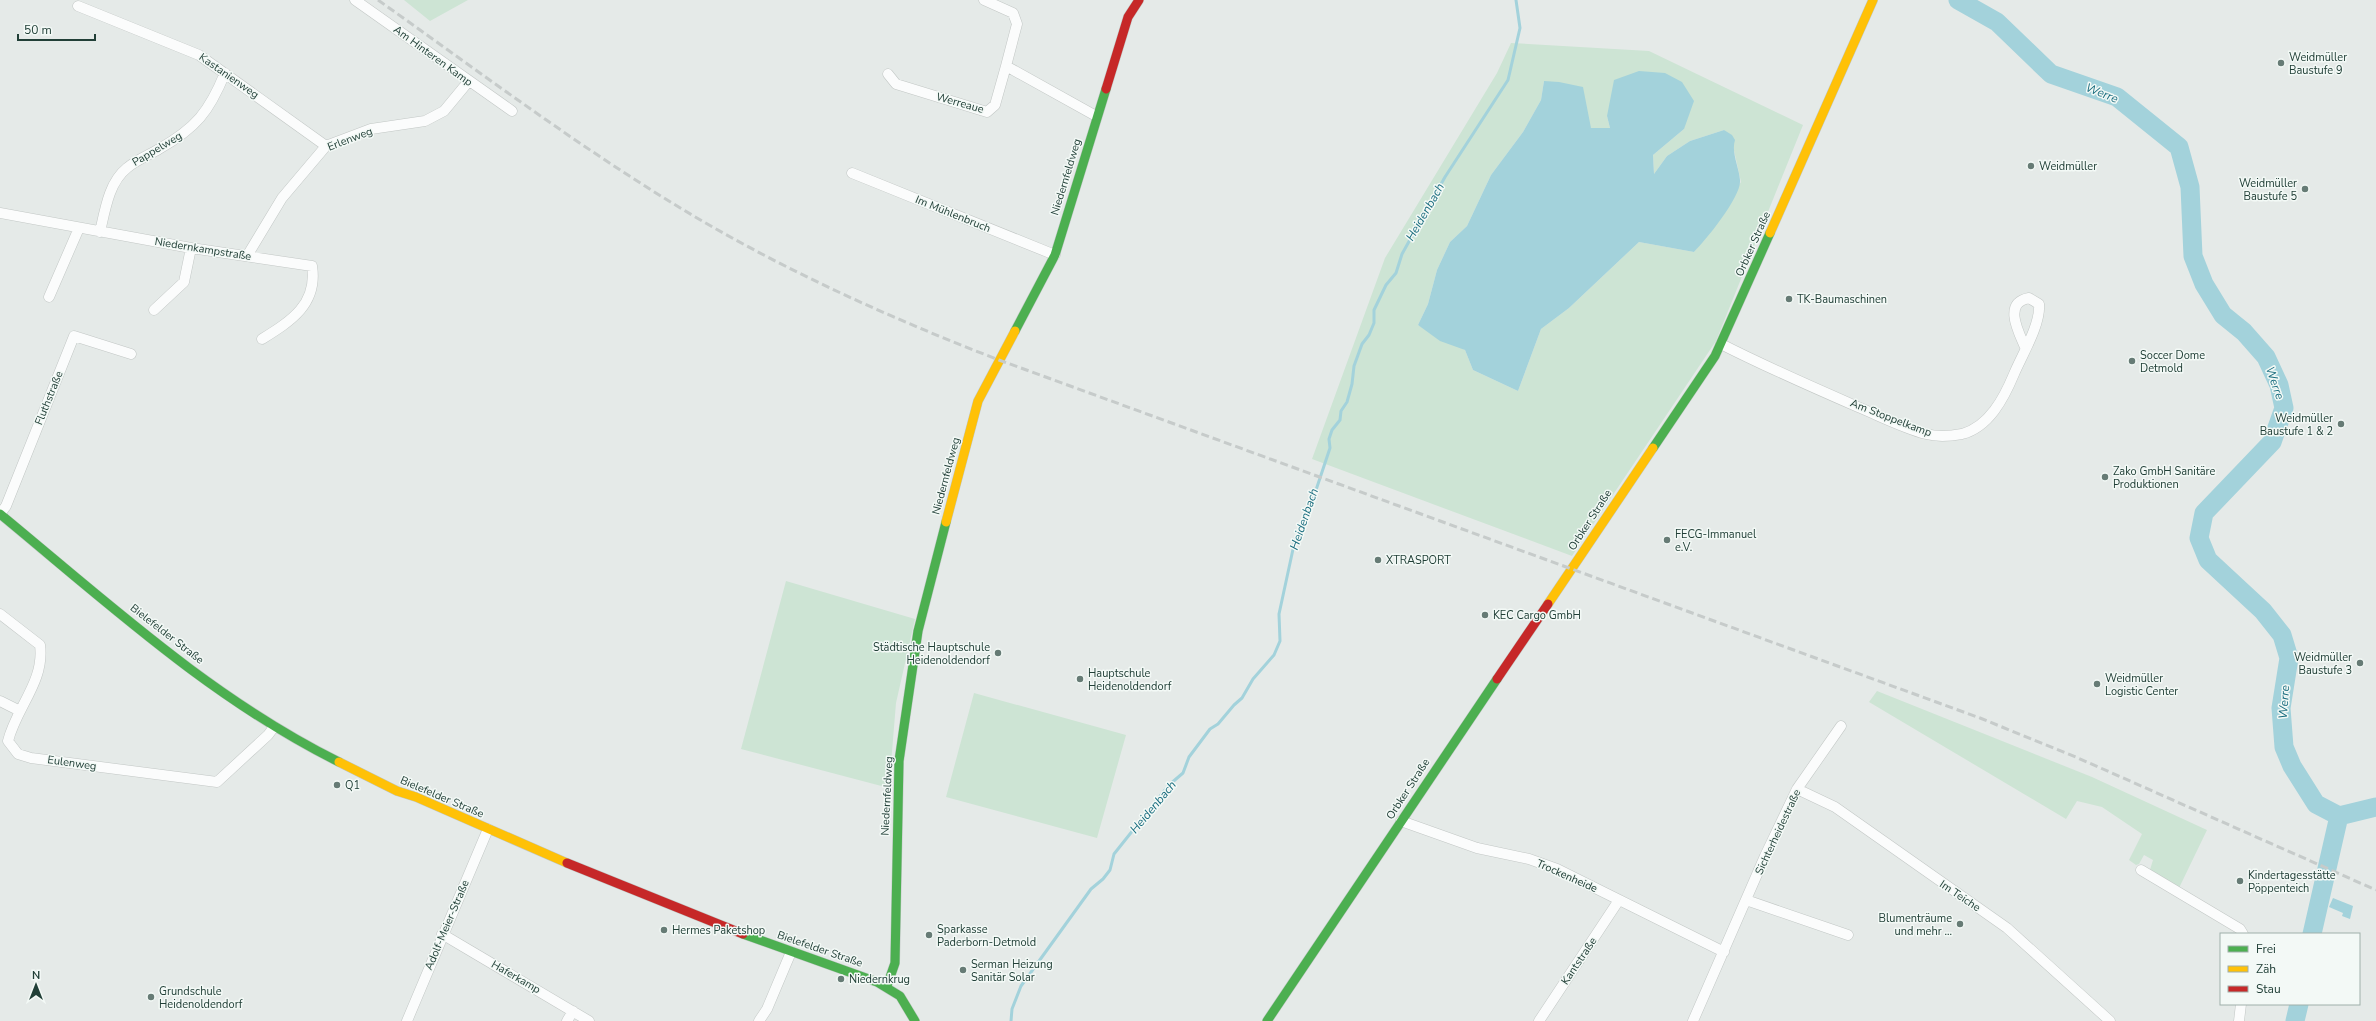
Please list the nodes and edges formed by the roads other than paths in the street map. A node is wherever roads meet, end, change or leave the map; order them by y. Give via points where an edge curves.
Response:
1 (355, 0) edge
2 (984, 0) edge
3 (1139, 0) edge
4 (1873, 0) edge
5 (78, 6) dead end
6 (1006, 66) junction
7 (225, 73) junction
8 (888, 74) dead end
9 (468, 82) junction
10 (512, 111) dead end
11 (1096, 116) junction
12 (326, 146) junction
13 (852, 173) dead end
14 (0, 213) edge
15 (79, 228) junction
16 (100, 232) junction
17 (191, 248) junction
18 (1055, 255) junction
19 (247, 256) junction
20 (49, 297) dead end
21 (154, 310) dead end
22 (262, 338) dead end
23 (1720, 344) junction
24 (2025, 348) dead end
25 (131, 354) dead end
26 (0, 514) edge
27 (0, 614) edge
28 (0, 701) edge
29 (20, 711) junction
30 (1841, 726) dead end
31 (274, 727) junction
32 (1797, 789) junction
33 (1401, 821) junction
34 (488, 830) junction
35 (2141, 870) dead end
36 (1619, 900) junction
37 (1746, 900) junction
38 (2242, 933) edge
39 (442, 934) junction
40 (1848, 936) dead end
41 (791, 952) junction
42 (1724, 952) junction
43 (887, 986) junction
44 (2241, 1005) edge
45 (573, 1011) junction
46 (2104, 1019) edge
47 (407, 1021) edge
48 (567, 1021) edge
49 (589, 1021) edge
50 (759, 1021) edge
51 (915, 1021) edge
52 (1267, 1021) edge
53 (1539, 1021) edge
54 (1693, 1021) edge
55 (2239, 1021) edge

1 - 9 street, Am Hinteren Kamp
2 - 6 street, Werreaue via 1013,13 1017,24
3 - 11 street, Niedernfeldweg via 1128,18
4 - 23 street, Orbker Straße
5 - 7 street, Kastanienweg via 198,55
6 - 8 street, Werreaue via 995,105 987,112 896,84
6 - 11 street
7 - 12 street, Kastanienweg
7 - 16 street, Pappelweg via 216,95 200,120 179,138 126,168 108,197
9 - 10 street, Am Hinteren Kamp
9 - 12 street, Erlenweg via 444,111 425,121 371,129
11 - 18 street, Niedernfeldweg
12 - 19 street, Erlenweg via 282,198
13 - 18 street, Im Mühlenbruch
14 - 15 street, Niedernkampstraße
15 - 16 street, Niedernkampstraße
15 - 20 street
16 - 17 street, Niedernkampstraße
17 - 19 street, Niedernkampstraße
17 - 21 street via 184,282
18 - 43 street, Niedernfeldweg via 978,401 918,631 899,761 895,963
19 - 22 street, Niedernkampstraße via 312,266 314,277 306,306 288,323
23 - 24 street, Am Stoppelkamp via 1778,372 1898,423 1926,434 1943,436 1968,431 1995,412
23 - 33 street, Orbker Straße via 1715,356
25 - 26 street, Fluthstraße via 74,336 6,506
26 - 31 street, Bielefelder Straße via 205,679
27 - 29 street, Eulenweg via 40,645 40,668
28 - 29 street
29 - 31 street, Eulenweg via 8,741 18,754 31,758 209,782 217,782
30 - 32 street, Sichterheidestraße
31 - 34 street, Bielefelder Straße via 386,786
32 - 37 street, Sichterheidestraße
32 - 46 street, Im Teiche via 1834,807 2007,928
33 - 36 street, Trockenheide via 1478,848 1530,859 1557,869
33 - 52 street, Orbker Straße
34 - 39 street, Adolf-Meier-Straße
34 - 41 street, Bielefelder Straße
35 - 38 street via 2240,929
36 - 42 street, Trockenheide
36 - 53 street, Kantstraße
37 - 40 street
37 - 42 street, Sichterheidestraße
39 - 45 street, Haferkamp
39 - 47 street, Adolf-Meier-Straße
41 - 43 street, Bielefelder Straße
41 - 50 street via 767,1009
42 - 54 street, Sichterheidestraße
43 - 51 street, Bielefelder Straße via 900,996
44 - 55 street
45 - 48 street
45 - 49 street, Haferkamp

